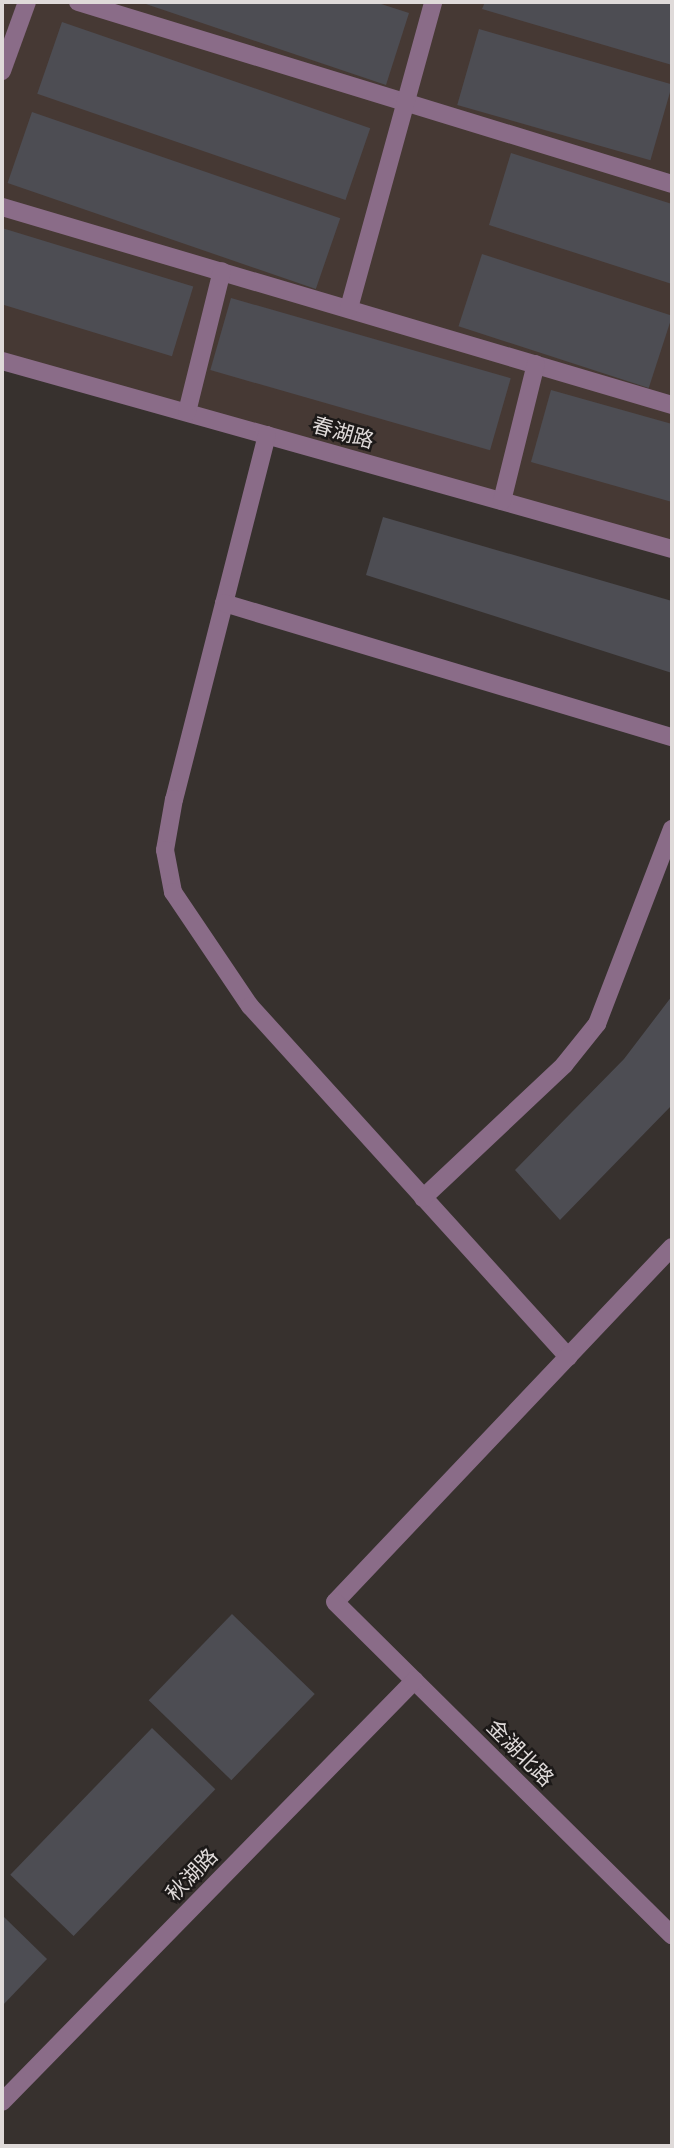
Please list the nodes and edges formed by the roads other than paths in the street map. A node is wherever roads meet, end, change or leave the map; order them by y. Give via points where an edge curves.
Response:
1 (27, 2) edge
2 (78, 2) edge
3 (433, 2) edge
4 (2, 71) edge
5 (405, 102) junction
6 (672, 184) edge
7 (2, 207) edge
8 (222, 271) junction
9 (349, 308) junction
10 (2, 360) edge
11 (536, 364) junction
12 (672, 405) edge
13 (187, 412) junction
14 (267, 435) junction
15 (502, 501) junction
16 (672, 549) edge
17 (225, 603) junction
18 (672, 737) edge
19 (672, 829) edge
20 (424, 1198) junction
21 (672, 1247) edge
22 (568, 1357) junction
23 (415, 1680) junction
24 (672, 1936) edge
25 (2, 2102) edge

1 - 4 street
2 - 5 street
3 - 5 street
5 - 6 street
5 - 9 street
7 - 8 street
8 - 9 street
8 - 13 street
9 - 11 street
10 - 13 street, 春湖路
11 - 12 street
11 - 15 street
13 - 14 street, 春湖路
14 - 15 street, 春湖路
14 - 17 street
15 - 16 street, 春湖路
17 - 18 street
17 - 20 street via 165,850 173,892 250,1006
19 - 20 street via 597,1024 564,1065
20 - 22 street
21 - 22 street
22 - 23 street, 金湖北路 via 335,1602
23 - 24 street, 金湖北路
23 - 25 street, 秋湖路

